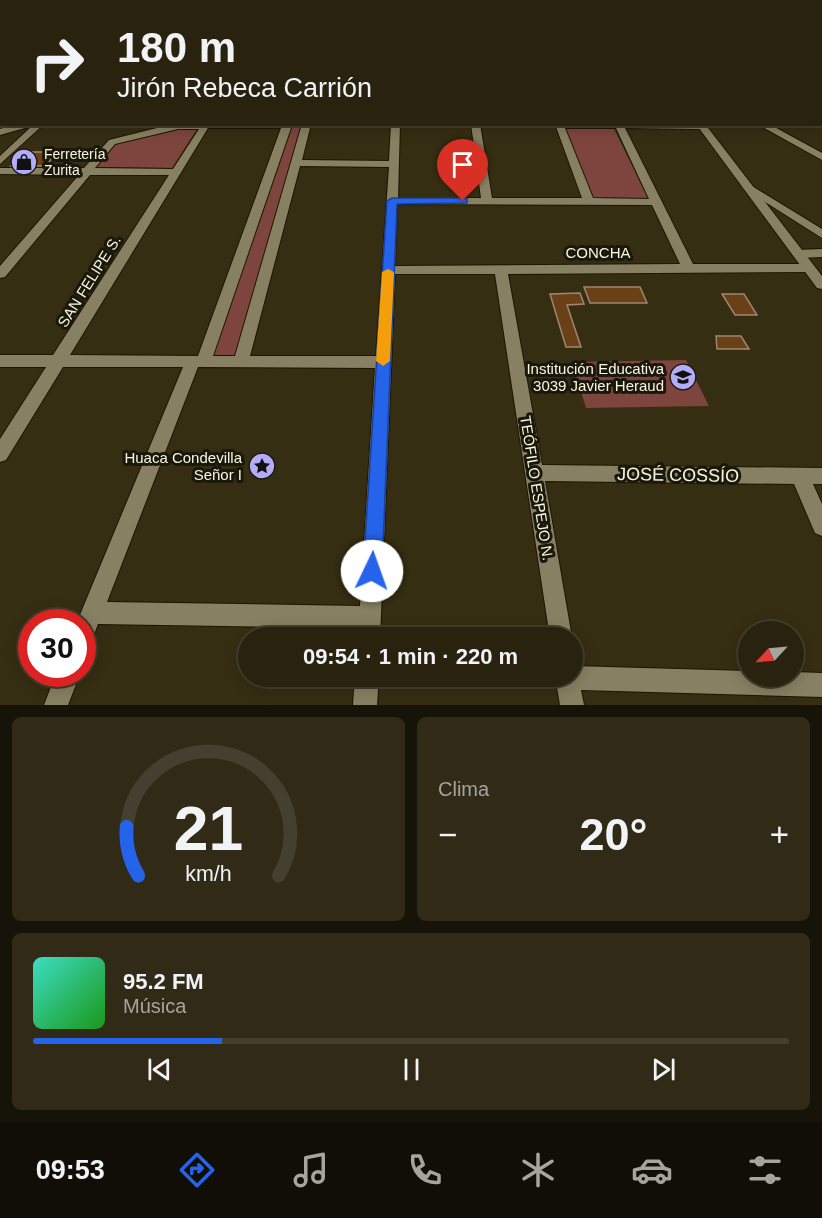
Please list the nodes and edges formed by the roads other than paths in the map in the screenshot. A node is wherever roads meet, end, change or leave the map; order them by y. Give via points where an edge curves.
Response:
1 (38, 126) edge
2 (205, 126) edge
3 (287, 126) edge
4 (306, 126) edge
5 (396, 126) edge
6 (475, 126) edge
7 (559, 126) edge
8 (619, 126) edge
9 (702, 126) edge
10 (765, 126) edge
11 (14, 127) edge
12 (0, 132) edge
13 (0, 140) edge
14 (822, 157) edge
15 (0, 161) edge
16 (296, 163) junction
17 (394, 164) junction
18 (0, 171) edge
19 (86, 171) junction
20 (176, 171) junction
21 (747, 186) junction
22 (392, 201) junction
23 (487, 201) junction
24 (588, 201) junction
25 (656, 202) junction
26 (822, 234) edge
27 (822, 253) edge
28 (798, 254) junction
29 (501, 268) junction
30 (688, 268) junction
31 (809, 268) junction
32 (388, 270) junction
33 (0, 274) edge
34 (822, 285) edge
35 (59, 360) junction
36 (0, 361) edge
37 (198, 361) junction
38 (241, 361) junction
39 (383, 362) junction
40 (0, 454) edge
41 (534, 473) junction
42 (800, 476) junction
43 (822, 476) edge
44 (822, 526) edge
45 (94, 609) edge
46 (96, 613) edge
47 (369, 627) edge
48 (559, 627) edge
49 (583, 678) edge
50 (822, 685) edge
51 (63, 687) edge
52 (366, 687) edge
53 (569, 687) edge
54 (56, 705) edge
55 (365, 705) edge
56 (572, 705) edge

1 - 15 street
2 - 19 street via 165,128 119,140 107,147
2 - 20 street, SAN FELIPE S.
3 - 37 street
4 - 16 street
5 - 17 street
6 - 23 street
7 - 24 street
8 - 25 street
9 - 21 street
10 - 14 street
11 - 12 street
11 - 13 street
16 - 17 street
16 - 38 street
17 - 22 street
18 - 19 street
19 - 20 street
19 - 33 street
20 - 35 street, SAN FELIPE S.
21 - 26 street
21 - 28 street
22 - 23 street
22 - 32 street
23 - 24 street
24 - 25 street
25 - 30 street
27 - 28 street
28 - 31 street
29 - 30 street, CONCHA
29 - 32 street, CONCHA
29 - 41 street, TEÓFILO ESPEJO N.
30 - 31 street, CONCHA
31 - 34 street
32 - 39 street
35 - 36 street
35 - 37 street
35 - 40 street, SAN FELIPE S.
37 - 38 street
37 - 45 street
38 - 39 street
39 - 47 street
41 - 42 street, JOSÉ COSSÍO
41 - 48 street, TEÓFILO ESPEJO N.
42 - 43 street, JOSÉ COSSÍO
42 - 44 street
46 - 47 street
49 - 50 street
51 - 54 street
52 - 55 street
53 - 56 street

